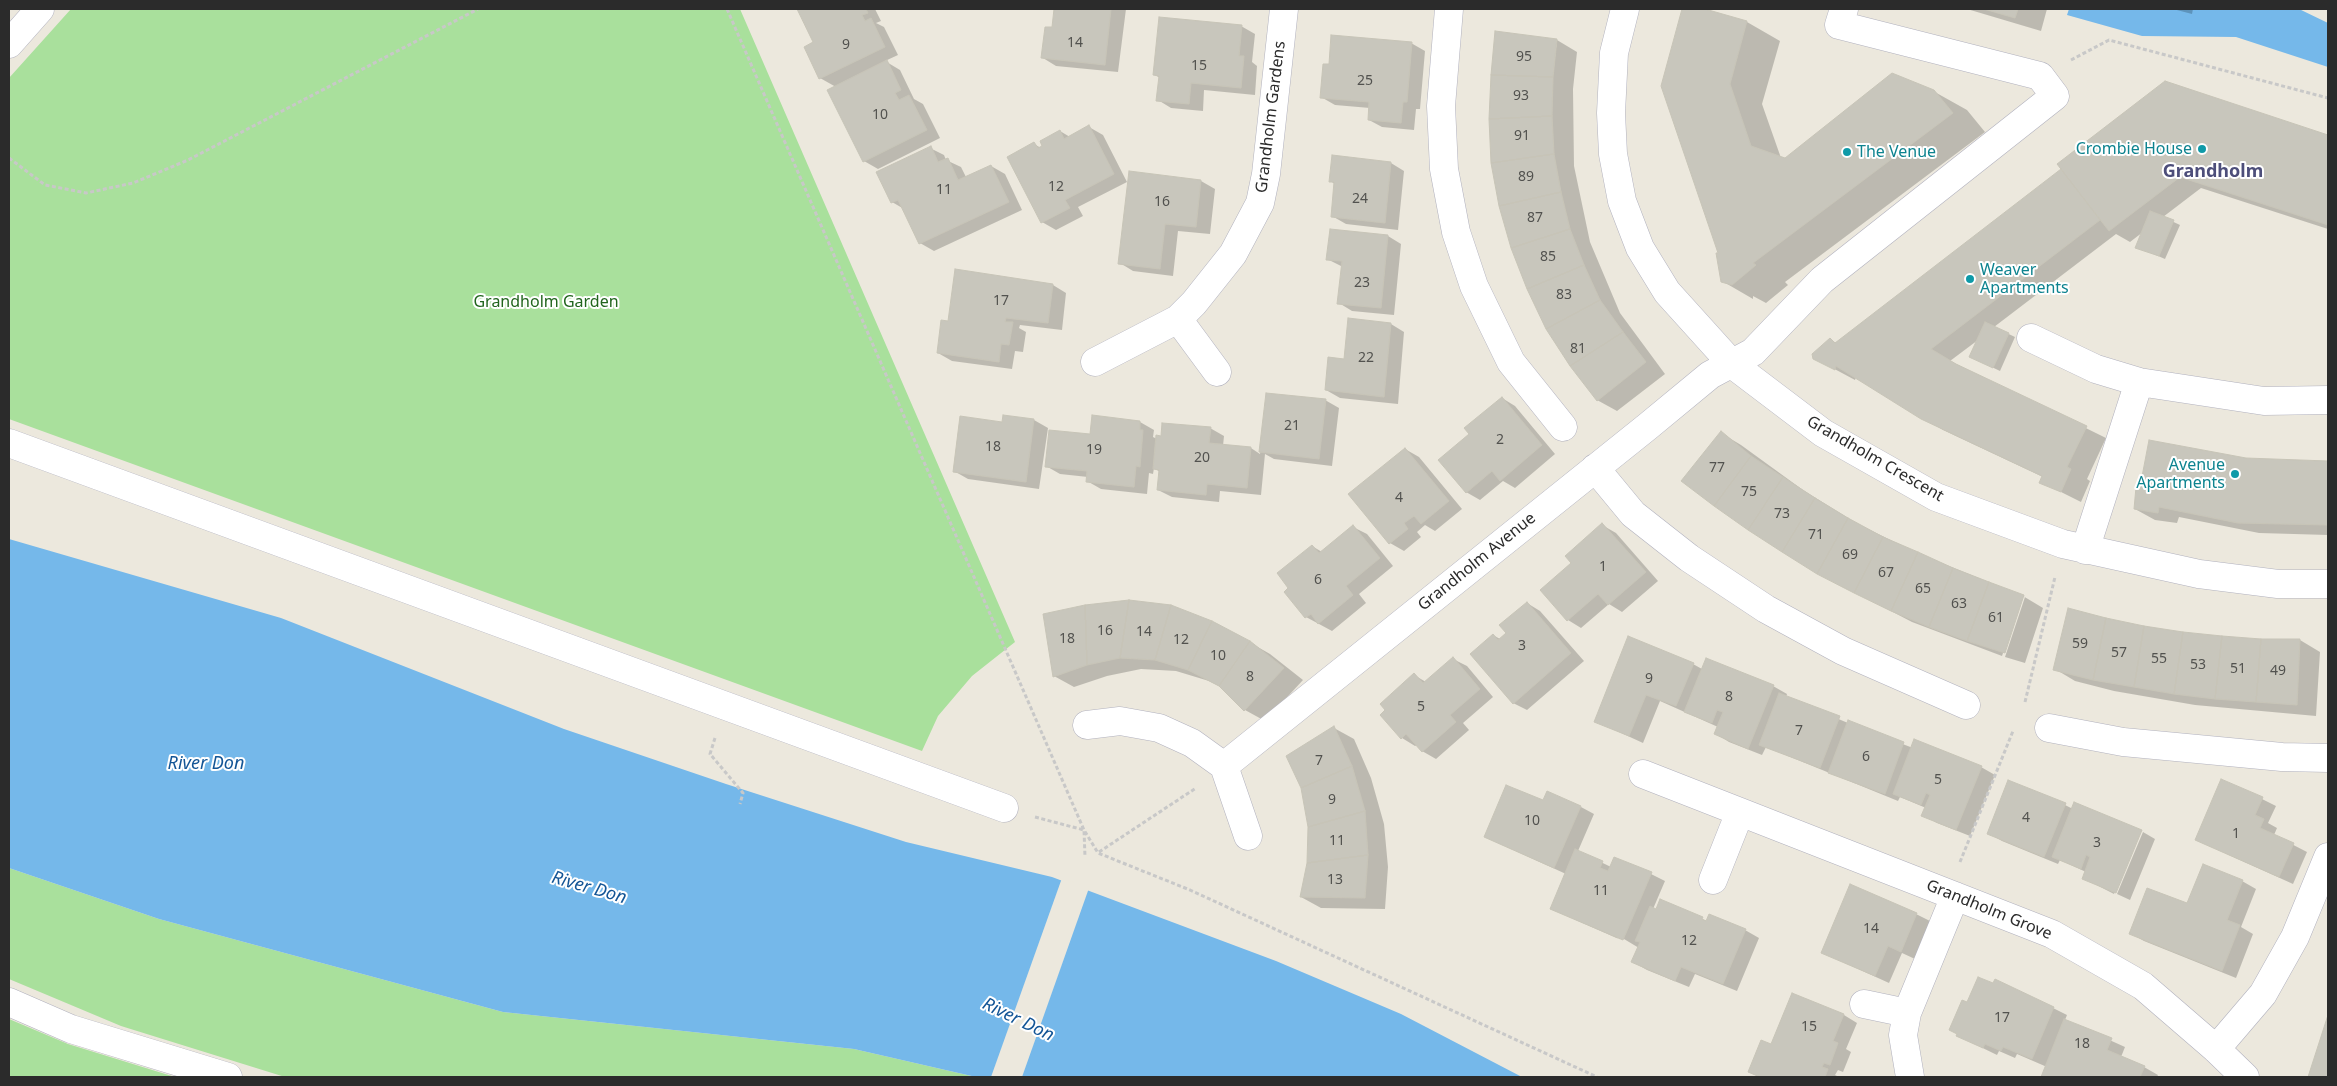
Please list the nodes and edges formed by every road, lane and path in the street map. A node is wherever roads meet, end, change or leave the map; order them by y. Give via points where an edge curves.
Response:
1 (40, 9) edge
2 (478, 9) edge
3 (727, 9) edge
4 (1284, 9) edge
5 (1449, 9) edge
6 (1625, 9) edge
7 (1844, 9) edge
8 (9, 44) edge
9 (2040, 76) junction
10 (2328, 98) edge
11 (9, 158) edge
12 (1178, 319) junction
13 (2031, 338) dead end
14 (1095, 362) dead end
15 (1732, 364) junction
16 (1216, 372) dead end
17 (2139, 382) junction
18 (2328, 400) edge
19 (1563, 426) dead end
20 (9, 444) edge
21 (1595, 468) junction
22 (2074, 547) junction
23 (2328, 584) edge
24 (2024, 704) dead end
25 (1966, 705) dead end
26 (2017, 722) dead end
27 (1087, 725) dead end
28 (2049, 728) dead end
29 (710, 754) dead end
30 (2328, 758) edge
31 (1224, 766) junction
32 (1643, 774) dead end
33 (740, 804) dead end
34 (1004, 808) joint
35 (1740, 812) junction
36 (1084, 830) junction
37 (1248, 836) dead end
38 (1098, 852) junction
39 (2328, 856) edge
40 (1085, 857) dead end
41 (1713, 880) dead end
42 (1952, 894) junction
43 (9, 1002) edge
44 (1864, 1004) dead end
45 (1907, 1013) junction
46 (2216, 1048) junction
47 (228, 1077) edge
48 (1597, 1077) edge
49 (1910, 1077) edge
50 (2245, 1077) edge

1 - 8 street
2 - 11 path via 188,160 133,183 86,193 45,185
3 - 36 path
4 - 12 street, Grandholm Gardens via 1260,203 1233,254
5 - 19 street via 1441,106 1444,169 1456,232 1474,286 1511,362
6 - 15 street, Grandholm Crescent via 1614,53 1611,113 1613,154 1622,201 1640,248 1667,292
7 - 9 street via 1839,25
9 - 10 path via 2109,40
9 - 15 street, Grandholm Avenue via 2055,96 1822,280 1753,352
12 - 14 street, Grandholm Gardens
12 - 16 street
13 - 17 street via 2096,369
15 - 21 street, Grandholm Avenue via 1710,374
15 - 22 street, Grandholm Crescent via 1823,433 1936,496
17 - 18 street via 2264,401
17 - 22 street
20 - 34 street
21 - 25 street via 1633,514 1689,558 1766,609 1843,650
21 - 31 street, Grandholm Avenue
22 - 23 street, Grandholm Crescent via 2199,574 2278,584
22 - 24 path
26 - 42 path
27 - 31 street via 1120,720 1159,728 1192,743
28 - 30 street via 2143,744
29 - 33 path via 743,793
31 - 37 street
31 - 38 path via 1182,798
32 - 35 street, Grandholm Grove
34 - 36 path
35 - 41 street
35 - 42 street, Grandholm Grove
36 - 38 path
36 - 40 path
38 - 48 path via 1190,890
39 - 46 street via 2295,937 2263,994
42 - 45 street
42 - 46 street, Grandholm Grove via 2052,934 2143,986
43 - 47 street via 71,1029
44 - 45 street
45 - 49 street via 1903,1035
46 - 50 street, Grandholm Grove

